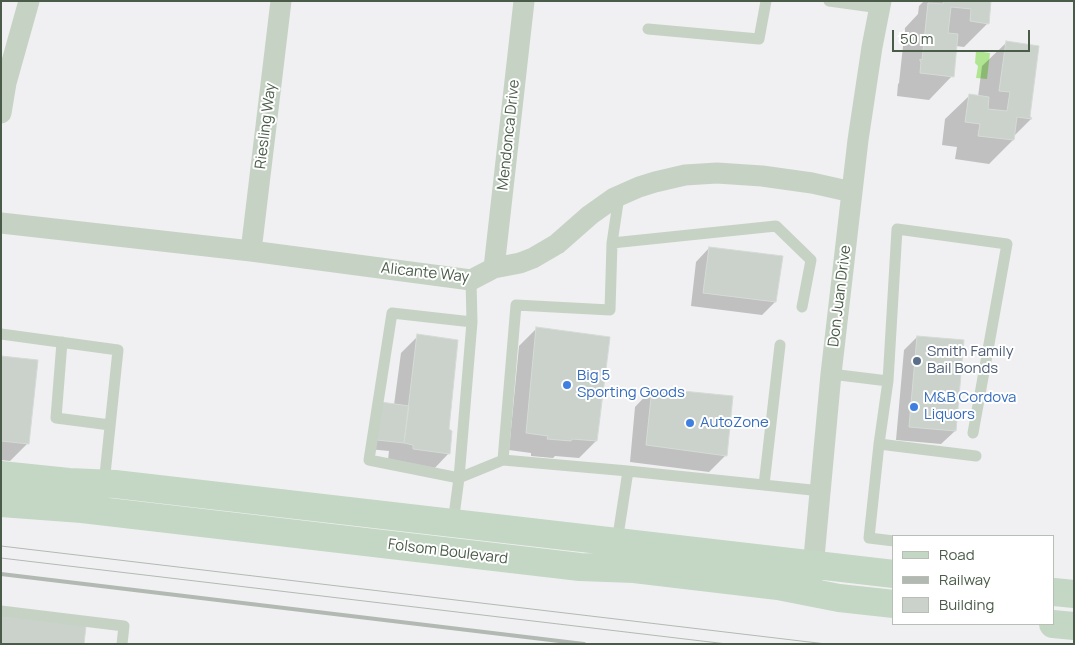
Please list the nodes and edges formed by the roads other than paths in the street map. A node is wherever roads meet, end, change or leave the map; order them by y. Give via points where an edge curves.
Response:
1 (29, 1) edge
2 (281, 1) edge
3 (524, 1) edge
4 (766, 1) edge
5 (829, 1) edge
6 (881, 5) edge
7 (648, 29) dead end
8 (1, 113) edge
9 (852, 192) junction
10 (619, 196) junction
11 (1, 223) edge
12 (612, 243) junction
13 (251, 251) junction
14 (494, 268) junction
15 (471, 280) junction
16 (802, 308) dead end
17 (472, 322) junction
18 (1, 334) edge
19 (62, 342) junction
20 (780, 345) dead end
21 (831, 374) junction
22 (888, 381) junction
23 (110, 425) junction
24 (973, 433) dead end
25 (880, 444) junction
26 (976, 456) dead end
27 (503, 460) junction
28 (628, 471) junction
29 (1, 474) edge
30 (459, 478) junction
31 (104, 484) junction
32 (764, 485) junction
33 (821, 491) junction
34 (1, 503) edge
35 (453, 523) junction
36 (892, 541) edge
37 (617, 542) junction
38 (812, 564) junction
39 (892, 574) edge
40 (811, 592) junction
41 (1055, 592) edge
42 (1074, 594) edge
43 (892, 604) edge
44 (1055, 610) edge
45 (1, 611) edge
46 (1074, 612) edge
47 (1055, 624) edge
48 (1074, 626) edge
49 (122, 644) edge

1 - 8 street
2 - 13 street, Riesling Way
3 - 14 street, Mendonca Drive
4 - 7 lane via 759,39
5 - 6 lane
6 - 9 street, Don Juan Drive
9 - 10 street, Alicante Way via 796,180 718,173 685,175
9 - 21 street, Don Juan Drive
10 - 12 lane
10 - 14 street, Alicante Way via 541,254 520,263
11 - 13 street, Alicante Way
12 - 16 lane via 776,226 812,260
12 - 27 lane via 610,310 516,305
13 - 15 street, Alicante Way
14 - 15 street, Alicante Way
15 - 17 lane
17 - 30 lane
17 - 30 lane via 392,313 369,460
18 - 19 lane
19 - 23 lane via 56,418
19 - 23 lane via 118,350
20 - 32 lane
21 - 22 lane
21 - 33 street, Don Juan Drive
22 - 24 lane via 897,229 1007,244
22 - 25 lane
23 - 31 lane
25 - 26 lane
25 - 36 lane via 869,538
27 - 28 lane
27 - 30 lane
28 - 32 lane
28 - 37 lane
29 - 31 main road, Folsom Boulevard
30 - 35 lane
31 - 35 main road, Folsom Boulevard
32 - 33 lane
33 - 38 street, Don Juan Drive
34 - 40 main road, Folsom Boulevard via 82,509
35 - 37 main road, Folsom Boulevard
37 - 38 main road, Folsom Boulevard
38 - 39 main road, Folsom Boulevard
38 - 40 street, Don Juan Drive
40 - 43 main road, Folsom Boulevard
41 - 42 main road
44 - 46 main road
45 - 49 lane via 124,626
47 - 48 main road

